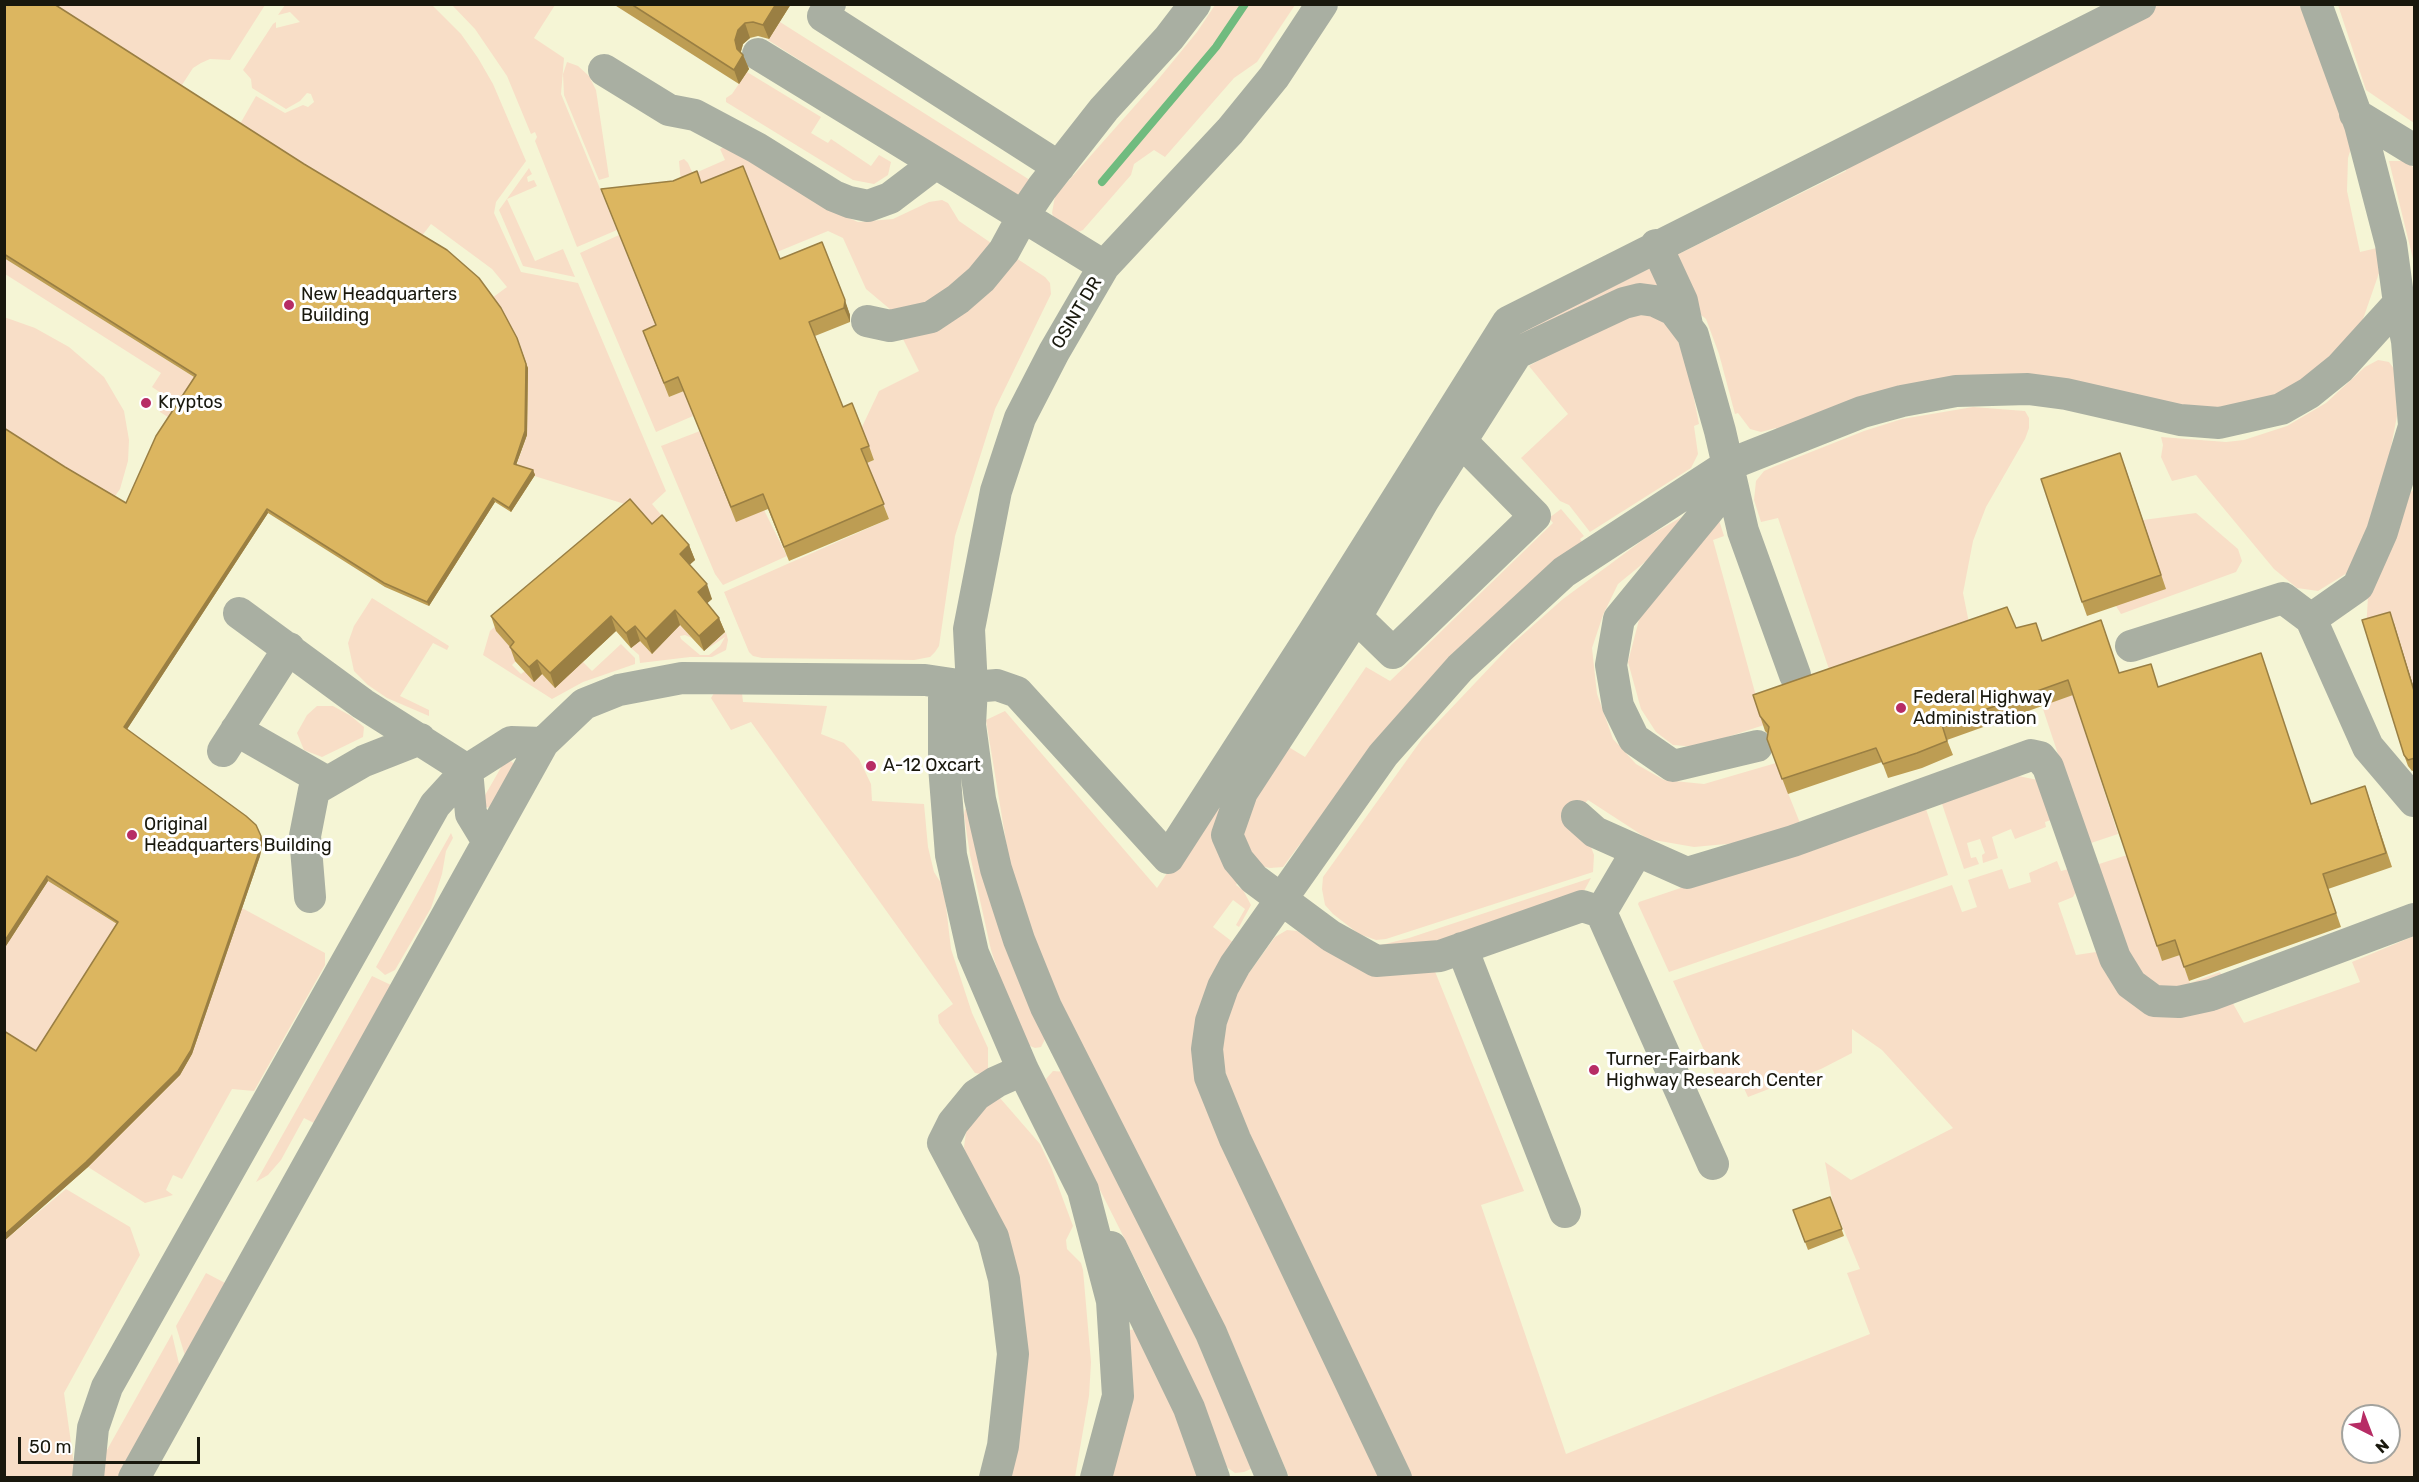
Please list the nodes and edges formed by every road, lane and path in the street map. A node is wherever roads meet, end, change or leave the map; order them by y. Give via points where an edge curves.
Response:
1 (830, 4) edge
2 (1195, 4) edge
3 (1322, 4) edge
4 (2140, 4) edge
5 (2316, 4) edge
6 (758, 54) dead end
7 (604, 70) dead end
8 (2355, 114) junction
9 (2415, 150) edge
10 (936, 163) junction
11 (1059, 167) junction
12 (1023, 216) junction
13 (1656, 245) junction
14 (1104, 266) junction
15 (2399, 303) junction
16 (867, 321) dead end
17 (1687, 325) junction
18 (2415, 425) edge
19 (1461, 441) junction
20 (1728, 465) junction
21 (239, 613) dead end
22 (1356, 617) junction
23 (2311, 619) junction
24 (2131, 646) dead end
25 (289, 648) junction
26 (1795, 675) dead end
27 (958, 685) junction
28 (420, 740) junction
29 (543, 743) junction
30 (1757, 746) dead end
31 (467, 770) junction
32 (327, 782) junction
33 (2415, 801) edge
34 (1577, 816) dead end
35 (488, 842) junction
36 (1637, 851) junction
37 (310, 897) dead end
38 (1281, 899) junction
39 (1601, 912) junction
40 (2415, 919) edge
41 (1462, 948) junction
42 (1023, 1070) junction
43 (1713, 1164) dead end
44 (1083, 1190) junction
45 (1565, 1212) dead end
46 (146, 1471) edge
47 (1269, 1476) edge
48 (88, 1478) edge
49 (995, 1478) edge
50 (1096, 1478) edge
51 (1214, 1478) edge
52 (1396, 1478) edge

1 - 11 street via 823,16
2 - 11 street
3 - 14 street, OSINT DR via 1274,77 1237,122
4 - 13 street
5 - 8 street
6 - 10 street
7 - 10 street via 669,110 695,115 849,202 868,206 890,198
8 - 9 street
8 - 15 street via 2391,244
10 - 12 street
11 - 12 street
12 - 14 street
12 - 16 street via 1004,251 958,299 931,317 890,326
13 - 17 street via 1682,301
13 - 27 street via 1508,322 1168,858 1017,692 997,685
14 - 27 street, OSINT DR via 1020,418 996,491
15 - 18 street
15 - 20 street via 2340,368 2309,393 2281,409 2254,417 2219,423 2180,420 2066,394 2010,388 1956,391 1862,412
17 - 19 street via 1674,310 1640,299 1517,352
17 - 20 street via 1698,347
18 - 23 street via 2382,532 2358,586
19 - 22 street
19 - 22 street via 1535,516 1393,653
20 - 26 street via 1743,531
20 - 30 street via 1715,501 1619,619 1611,665 1618,706 1634,738 1673,766
20 - 38 street via 1564,572 1460,668 1383,755
21 - 25 street
22 - 38 street via 1242,792 1227,836 1248,873
23 - 24 street via 2283,598
23 - 33 street via 2368,747
25 - 28 street via 363,704
25 - 32 street via 230,740
27 - 29 street via 926,681 682,678 653,682 618,690 584,704
27 - 42 street via 944,766 951,855 973,953
27 - 47 street via 970,725 980,799 996,869 1019,940 1046,1007 1211,1334
28 - 31 street
28 - 32 street via 364,761
29 - 31 street via 511,742
29 - 35 street
31 - 35 street via 471,814
31 - 48 street via 435,805 106,1387 93,1428
32 - 37 street via 314,790 305,836
34 - 36 street via 1595,832
35 - 46 street
36 - 39 street
36 - 40 street via 1687,873 1793,841 2031,755 2040,757 2048,767 2115,958 2132,984 2154,1001 2179,1002 2211,995
38 - 41 street via 1332,936 1376,961 1440,956
38 - 52 street via 1223,987 1211,1021 1207,1049 1210,1077 1235,1139
39 - 41 street via 1582,906
39 - 43 street
41 - 45 street
42 - 44 street
42 - 49 street via 976,1095 953,1123 943,1143 993,1237 1004,1279 1013,1354 1003,1446
44 - 50 street via 1112,1301 1118,1396
44 - 51 street via 1189,1408

